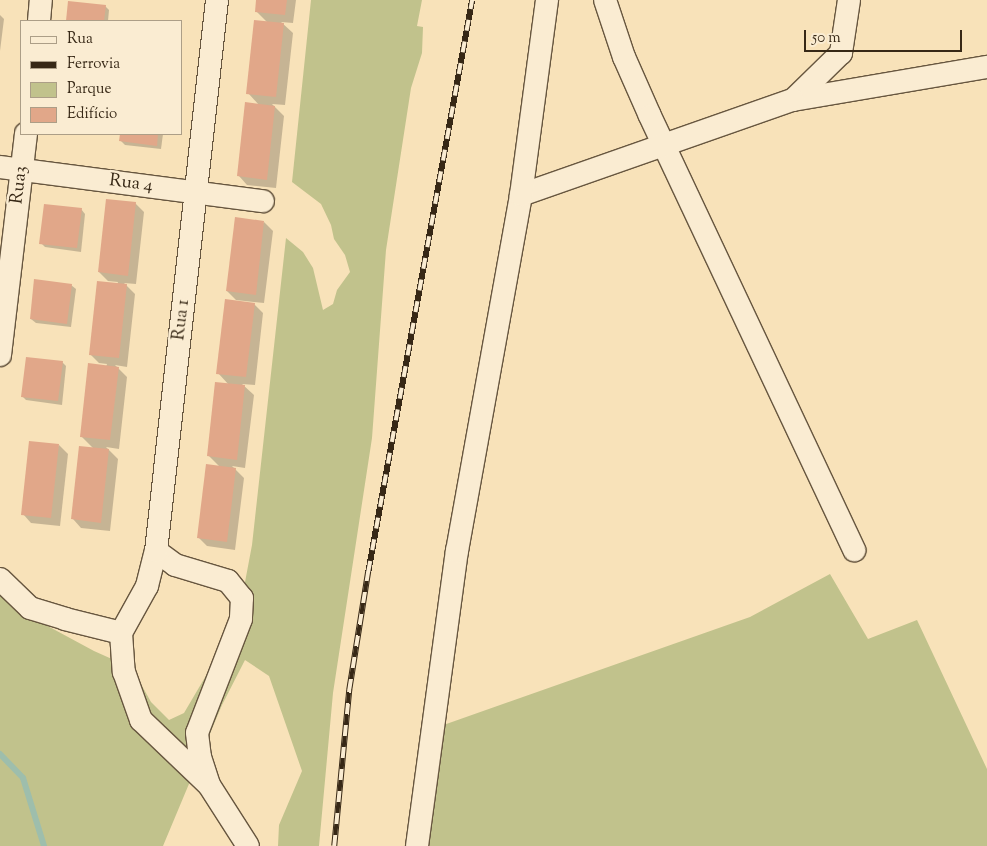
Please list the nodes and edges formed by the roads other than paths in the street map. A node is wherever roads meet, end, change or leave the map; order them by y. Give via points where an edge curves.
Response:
1 (41, 0) edge
2 (217, 0) edge
3 (547, 0) edge
4 (605, 0) edge
5 (849, 0) edge
6 (38, 20) edge
7 (987, 67) edge
8 (793, 100) junction
9 (26, 135) edge
10 (663, 144) junction
11 (11, 169) edge
12 (197, 192) junction
13 (521, 195) junction
14 (263, 201) dead end
15 (0, 355) edge
16 (854, 550) dead end
17 (156, 552) junction
18 (0, 579) edge
19 (121, 633) junction
20 (209, 785) junction
21 (248, 846) edge
22 (416, 846) edge

1 - 6 street
2 - 12 street, Rua 1
3 - 13 street
4 - 10 street via 624,57
5 - 8 street via 840,54
7 - 8 street
8 - 10 street
9 - 11 street, Rua3
10 - 13 street
10 - 16 street
11 - 12 street, Rua 4
11 - 15 street, Rua3
12 - 14 street, Rua 4
12 - 17 street, Rua 1
13 - 22 street via 457,551
17 - 19 street, Rua 1 via 147,586
17 - 20 street via 175,565 228,581 242,598 241,619 197,733
18 - 19 street via 30,608
19 - 20 street via 124,672 141,720
20 - 21 street

